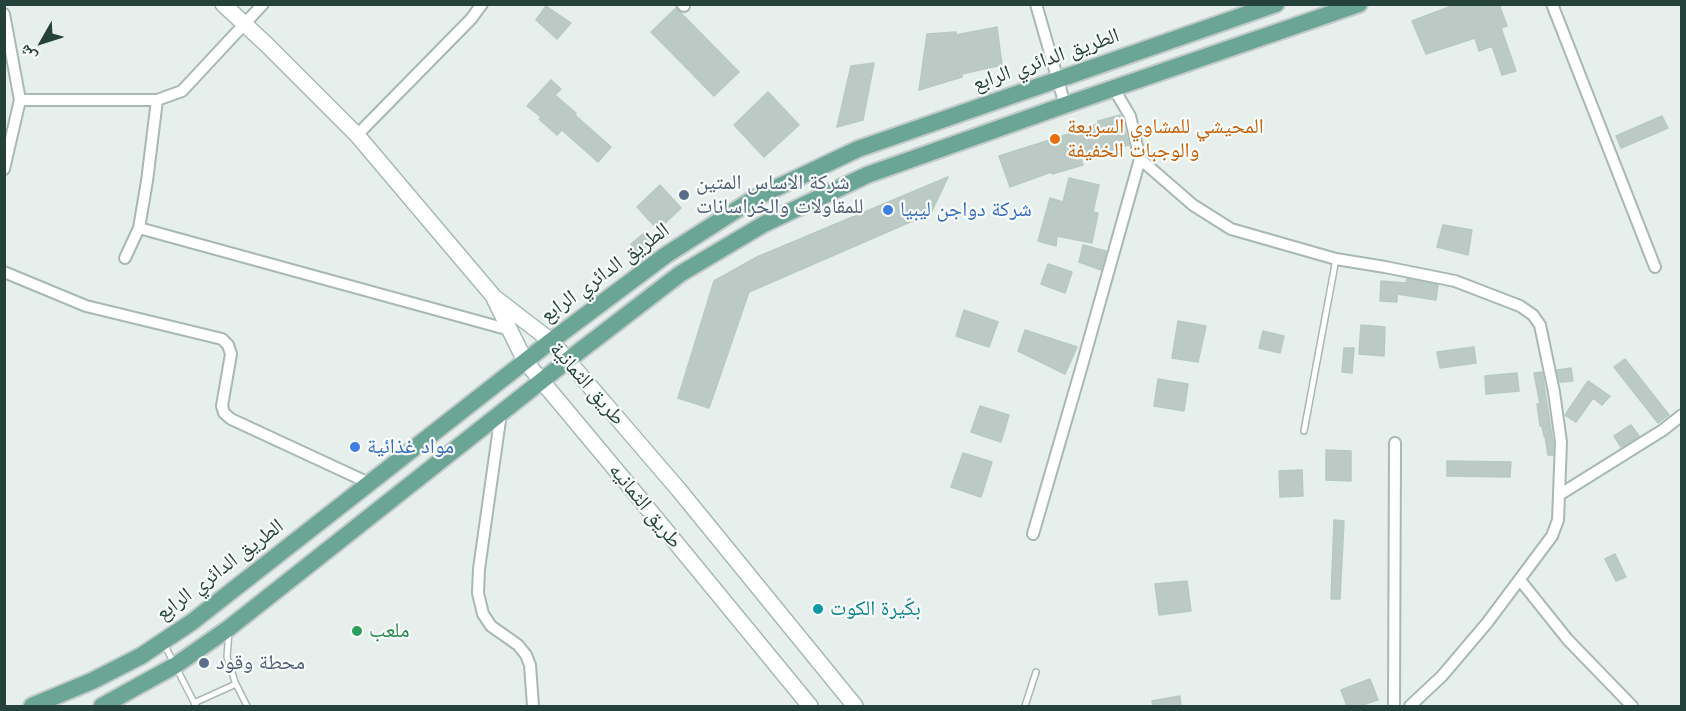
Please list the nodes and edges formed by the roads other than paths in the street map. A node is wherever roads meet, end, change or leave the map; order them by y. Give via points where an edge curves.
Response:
1 (224, 4) edge
2 (263, 4) edge
3 (482, 4) edge
4 (1036, 4) edge
5 (1275, 4) edge
6 (1359, 4) edge
7 (1552, 4) edge
8 (4, 14) edge
9 (245, 24) junction
10 (1057, 79) junction
11 (1114, 89) junction
12 (20, 100) junction
13 (157, 100) junction
14 (1065, 105) junction
15 (357, 135) junction
16 (1140, 159) junction
17 (4, 169) edge
18 (139, 228) junction
19 (125, 258) dead end
20 (1336, 259) junction
21 (1655, 267) dead end
22 (4, 272) edge
23 (494, 297) junction
24 (510, 330) junction
25 (552, 340) junction
26 (568, 360) junction
27 (525, 362) junction
28 (542, 381) junction
29 (501, 413) junction
30 (1682, 415) edge
31 (1304, 431) dead end
32 (1395, 443) dead end
33 (369, 483) junction
34 (1559, 495) junction
35 (1033, 534) dead end
36 (1520, 580) junction
37 (229, 628) junction
38 (163, 642) junction
39 (176, 665) junction
40 (1036, 672) dead end
41 (236, 684) junction
42 (195, 705) edge
43 (32, 706) edge
44 (102, 706) edge
45 (247, 706) edge
46 (533, 706) edge
47 (810, 706) edge
48 (855, 706) edge
49 (1025, 706) edge
50 (1395, 706) edge
51 (1410, 706) edge
52 (1632, 706) edge

1 - 9 street, طريق الثمانية
2 - 9 street
3 - 15 street
4 - 10 street
5 - 10 main road, الطريق الدائري الرابع
6 - 11 main road
7 - 21 street
8 - 12 street
9 - 13 street via 182,91
9 - 15 street, طريق الثمانية
10 - 14 street
10 - 25 main road, الطريق الدائري الرابع via 858,149 755,198 666,255
11 - 14 main road
11 - 16 street via 1130,116
12 - 13 street
12 - 17 street
13 - 18 street
14 - 26 main road via 867,175 764,224 680,274
15 - 23 street, طريق الثمانية
16 - 20 street via 1192,205 1231,229
16 - 35 street
18 - 19 street
18 - 24 street
20 - 31 lane
20 - 34 street via 1455,281 1520,306 1533,315 1540,325 1560,432
22 - 33 street via 86,306 222,339 231,354 224,413
23 - 24 street, طريق الثمانيه
23 - 25 street, طريق الثمانية
24 - 27 street, طريق الثمانيه
25 - 26 street, طريق الثمانية
25 - 27 main road, الطريق الدائري الرابع
26 - 28 main road
26 - 48 street, طريق الثمانية
27 - 28 street, طريق الثمانيه
27 - 33 main road, الطريق الدائري الرابع
28 - 29 main road
28 - 47 street, طريق الثمانيه
29 - 37 main road
29 - 46 street via 478,593 483,614 491,626 526,655
30 - 34 street
32 - 50 street
33 - 38 main road, الطريق الدائري الرابع
34 - 36 street via 1558,520 1552,536
36 - 51 street via 1443,676
36 - 52 street via 1568,640
37 - 39 main road
37 - 41 lane via 227,657
38 - 39 lane
38 - 43 main road, الطريق الدائري الرابع via 92,681
39 - 42 lane
39 - 44 main road
40 - 49 lane
41 - 42 lane
41 - 45 lane

